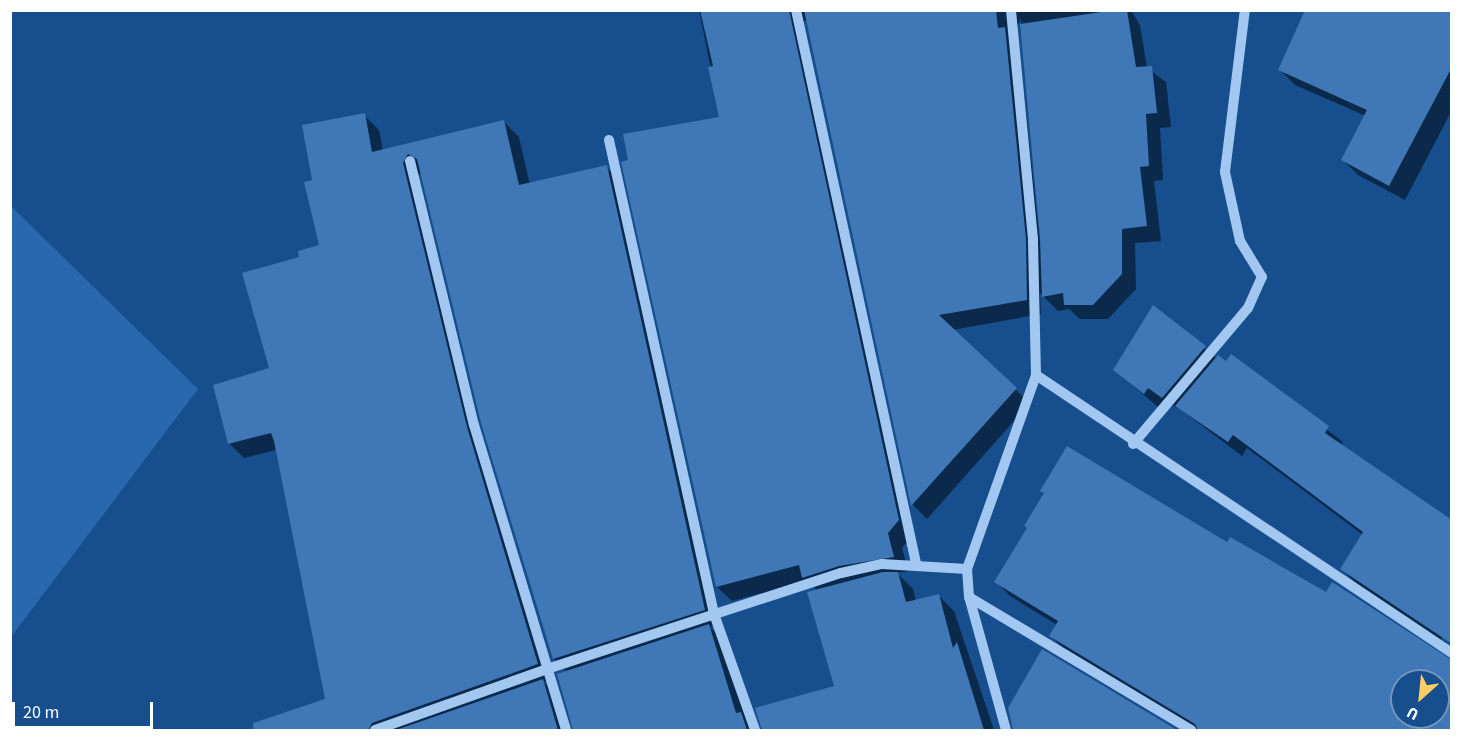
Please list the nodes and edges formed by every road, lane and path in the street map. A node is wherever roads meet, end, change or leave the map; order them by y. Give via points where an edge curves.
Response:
1 (796, 10) edge
2 (1011, 10) edge
3 (1245, 10) edge
4 (609, 140) dead end
5 (410, 161) dead end
6 (1036, 375) junction
7 (1133, 444) junction
8 (916, 563) junction
9 (967, 569) junction
10 (969, 597) junction
11 (714, 614) junction
12 (1452, 653) edge
13 (547, 669) junction
14 (375, 730) edge
15 (566, 730) edge
16 (755, 730) edge
17 (1006, 730) edge
18 (1191, 730) edge

1 - 8 street
2 - 6 street via 1033,239
3 - 7 street via 1225,172 1240,241 1262,277 1248,308
4 - 11 street
5 - 13 street via 474,424
6 - 7 street
6 - 9 street
7 - 12 street
8 - 9 street
8 - 11 street via 882,564 841,573
9 - 10 street
10 - 17 street
10 - 18 street
11 - 13 street
11 - 16 street
13 - 14 street
13 - 15 street

